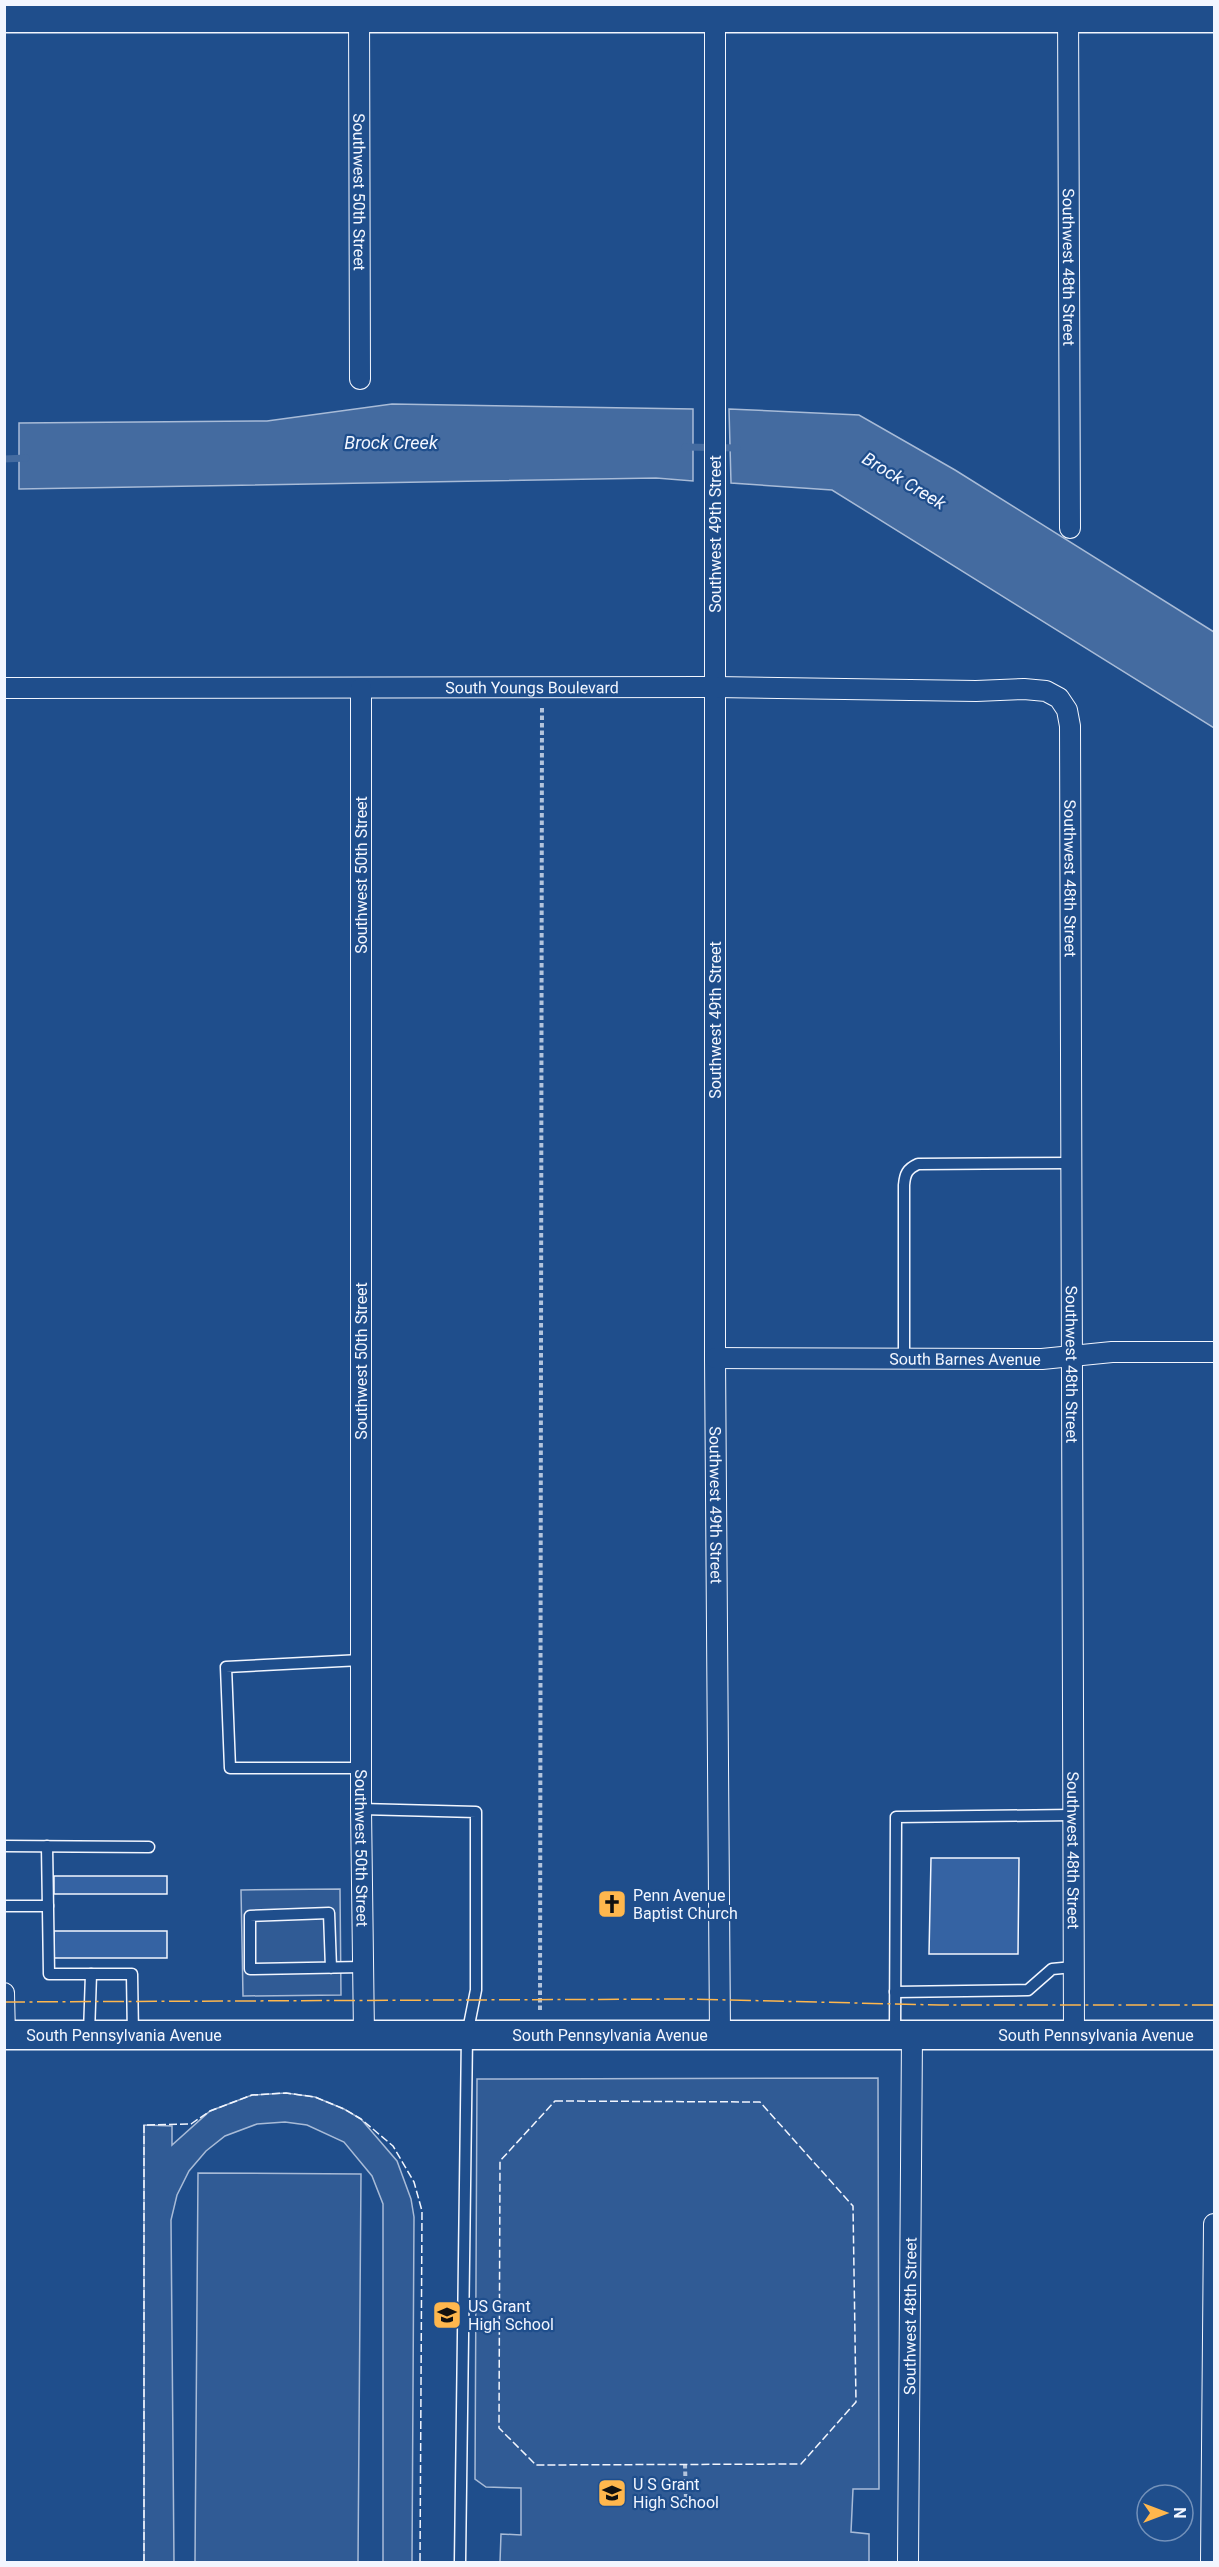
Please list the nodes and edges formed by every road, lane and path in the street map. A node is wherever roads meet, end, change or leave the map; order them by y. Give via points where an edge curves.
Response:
1 (359, 11) edge
2 (715, 11) edge
3 (1068, 11) edge
4 (4, 18) edge
5 (1215, 18) edge
6 (360, 379) dead end
7 (1070, 528) dead end
8 (715, 687) junction
9 (4, 688) edge
10 (361, 688) junction
11 (542, 688) junction
12 (1059, 698) joint
13 (1071, 1163) junction
14 (1215, 1352) edge
15 (1071, 1356) junction
16 (715, 1358) junction
17 (904, 1359) junction
18 (361, 1660) junction
19 (361, 1768) junction
20 (361, 1809) junction
21 (1072, 1815) junction
22 (4, 1846) edge
23 (47, 1846) junction
24 (149, 1847) dead end
25 (4, 1906) edge
26 (48, 1906) junction
27 (362, 1966) junction
28 (1073, 1966) junction
29 (332, 1968) junction
30 (91, 1974) junction
31 (895, 1992) junction
32 (4, 1993) edge
33 (364, 2034) junction
34 (467, 2034) junction
35 (540, 2034) junction
36 (1074, 2034) junction
37 (1215, 2034) edge
38 (5, 2035) edge
39 (89, 2035) junction
40 (133, 2035) junction
41 (720, 2035) junction
42 (903, 2035) junction
43 (1215, 2224) edge
44 (685, 2464) dead end
45 (686, 2501) dead end
46 (460, 2562) edge
47 (908, 2562) edge
48 (1211, 2562) edge

1 - 2 street
1 - 4 street
1 - 6 street, Southwest 50th Street
2 - 3 street
2 - 8 street, Southwest 49th Street
3 - 5 street
3 - 7 street, Southwest 48th Street
8 - 11 street, South Youngs Boulevard
8 - 12 street, South Youngs Boulevard via 1024,689 1046,691
8 - 16 street, Southwest 49th Street
9 - 10 street, South Youngs Boulevard
10 - 11 street, South Youngs Boulevard
10 - 18 street, Southwest 50th Street
11 - 35 path
12 - 13 street, Southwest 48th Street via 1067,710 1070,726
13 - 15 street, Southwest 48th Street
13 - 17 lane via 918,1164 910,1168 904,1185
14 - 15 street, South Barnes Avenue
15 - 17 street, South Barnes Avenue
15 - 21 street, Southwest 48th Street
16 - 17 street, South Barnes Avenue
16 - 41 street, Southwest 49th Street
18 - 19 street, Southwest 50th Street
18 - 19 lane via 226,1667 230,1768
19 - 20 street, Southwest 50th Street
20 - 27 street, Southwest 50th Street
20 - 34 lane via 476,1812 476,1990
21 - 28 street, Southwest 48th Street
21 - 31 lane via 896,1817
22 - 23 lane
23 - 24 lane
23 - 26 lane
25 - 26 lane
26 - 30 lane via 49,1974
27 - 29 lane
27 - 33 street, Southwest 50th Street
28 - 31 lane via 1052,1969 1028,1990
28 - 36 street, Southwest 48th Street
29 - 29 lane via 250,1969 250,1916 329,1913
30 - 39 lane
30 - 40 lane via 132,1974
31 - 42 lane
32 - 38 street
33 - 34 street, South Pennsylvania Avenue
33 - 40 street, South Pennsylvania Avenue
34 - 35 street, South Pennsylvania Avenue
34 - 46 lane
35 - 41 street, South Pennsylvania Avenue
36 - 37 street, South Pennsylvania Avenue
36 - 42 street, South Pennsylvania Avenue
38 - 39 street, South Pennsylvania Avenue
39 - 40 street, South Pennsylvania Avenue
41 - 42 street, South Pennsylvania Avenue
42 - 47 street, Southwest 48th Street
43 - 48 street
44 - 45 path

